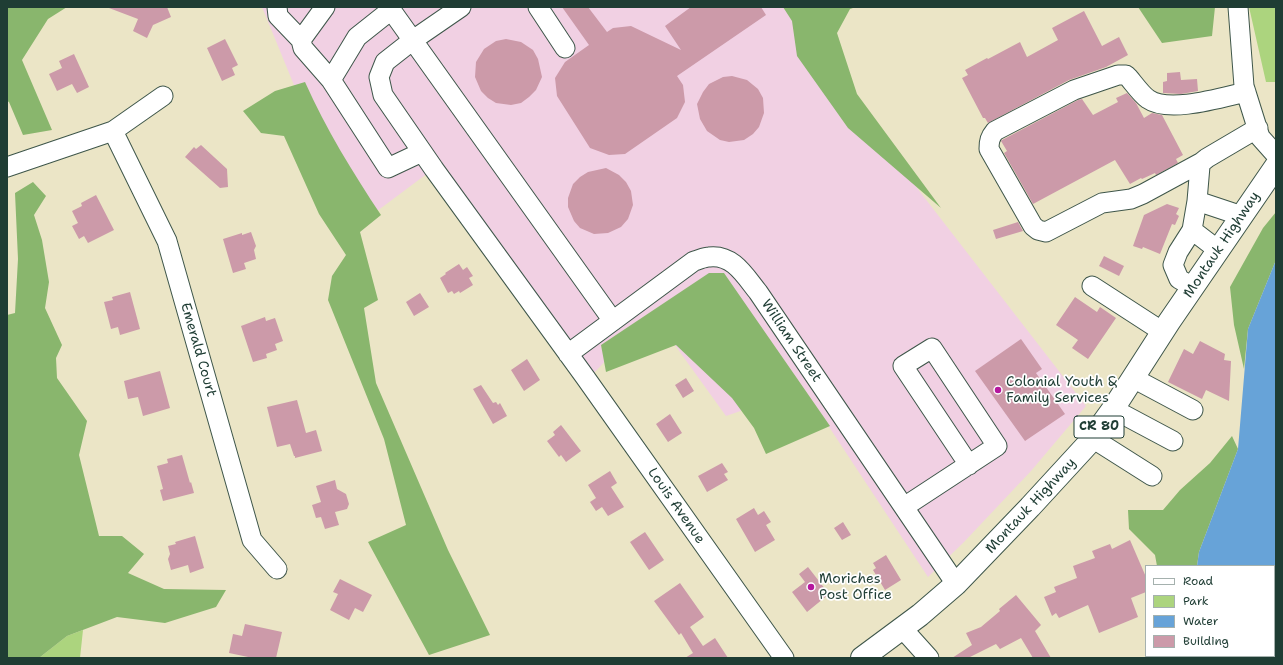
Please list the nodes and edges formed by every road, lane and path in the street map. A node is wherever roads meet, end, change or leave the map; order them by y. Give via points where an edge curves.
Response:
1 (278, 7) edge
2 (325, 7) edge
3 (461, 7) edge
4 (538, 7) edge
5 (1238, 7) edge
6 (390, 9) edge
7 (301, 40) junction
8 (413, 40) junction
9 (565, 48) dead end
10 (331, 80) junction
11 (1246, 92) junction
12 (163, 96) dead end
13 (1258, 128) junction
14 (113, 131) junction
15 (422, 152) junction
16 (1276, 155) edge
17 (1202, 162) junction
18 (1276, 166) edge
19 (7, 167) edge
20 (1197, 201) junction
21 (1242, 216) junction
22 (1192, 230) junction
23 (1218, 250) junction
24 (1092, 286) dead end
25 (1193, 287) junction
26 (613, 321) junction
27 (1162, 332) junction
28 (568, 354) junction
29 (1133, 378) junction
30 (1113, 409) junction
31 (1193, 410) dead end
32 (1092, 438) junction
33 (1173, 441) dead end
34 (969, 465) junction
35 (1152, 476) dead end
36 (904, 507) junction
37 (277, 569) dead end
38 (956, 584) junction
39 (902, 628) junction
40 (784, 658) edge
41 (862, 658) edge
42 (929, 658) edge

1 - 7 street via 278,16
2 - 7 street
3 - 8 street, Louis Avenue
4 - 9 street
5 - 11 street
6 - 8 street
6 - 10 street via 357,37
7 - 10 street via 302,48
8 - 15 street, Louis Avenue via 385,62 379,77 383,95
8 - 26 street
10 - 15 street via 388,168
11 - 13 street
11 - 17 street via 1197,104 1159,104 1148,100 1126,75 1118,75 1074,90 995,131 989,142 989,149 1033,226 1046,232 1102,203 1131,199 1144,194
12 - 14 street
13 - 16 street via 1260,137
13 - 17 street
14 - 19 street
14 - 37 street, Emerald Court via 167,241 252,540
15 - 28 street, Louis Avenue
17 - 20 street
18 - 21 main road, Montauk Highway / CR 80
20 - 21 street
20 - 22 street
21 - 23 main road, Montauk Highway / CR 80
22 - 23 street
22 - 25 street via 1173,265 1179,279
23 - 25 main road, Montauk Highway / CR 80
24 - 27 street
25 - 27 main road, Montauk Highway / CR 80
26 - 28 street, William Street
26 - 36 street, William Street via 694,261 710,257 736,264 758,292
27 - 29 main road, Montauk Highway / CR 80
28 - 40 street, Louis Avenue
29 - 30 main road, Montauk Highway / CR 80
29 - 31 street
30 - 32 main road, Montauk Highway / CR 80
30 - 33 street
32 - 35 street
32 - 38 main road, Montauk Highway / CR 80
34 - 34 street via 997,446 932,348 903,366
34 - 36 street
36 - 38 street, William Street
38 - 39 main road, Montauk Highway / CR 80 via 920,616
39 - 41 main road, Montauk Highway / CR 80
39 - 42 street

